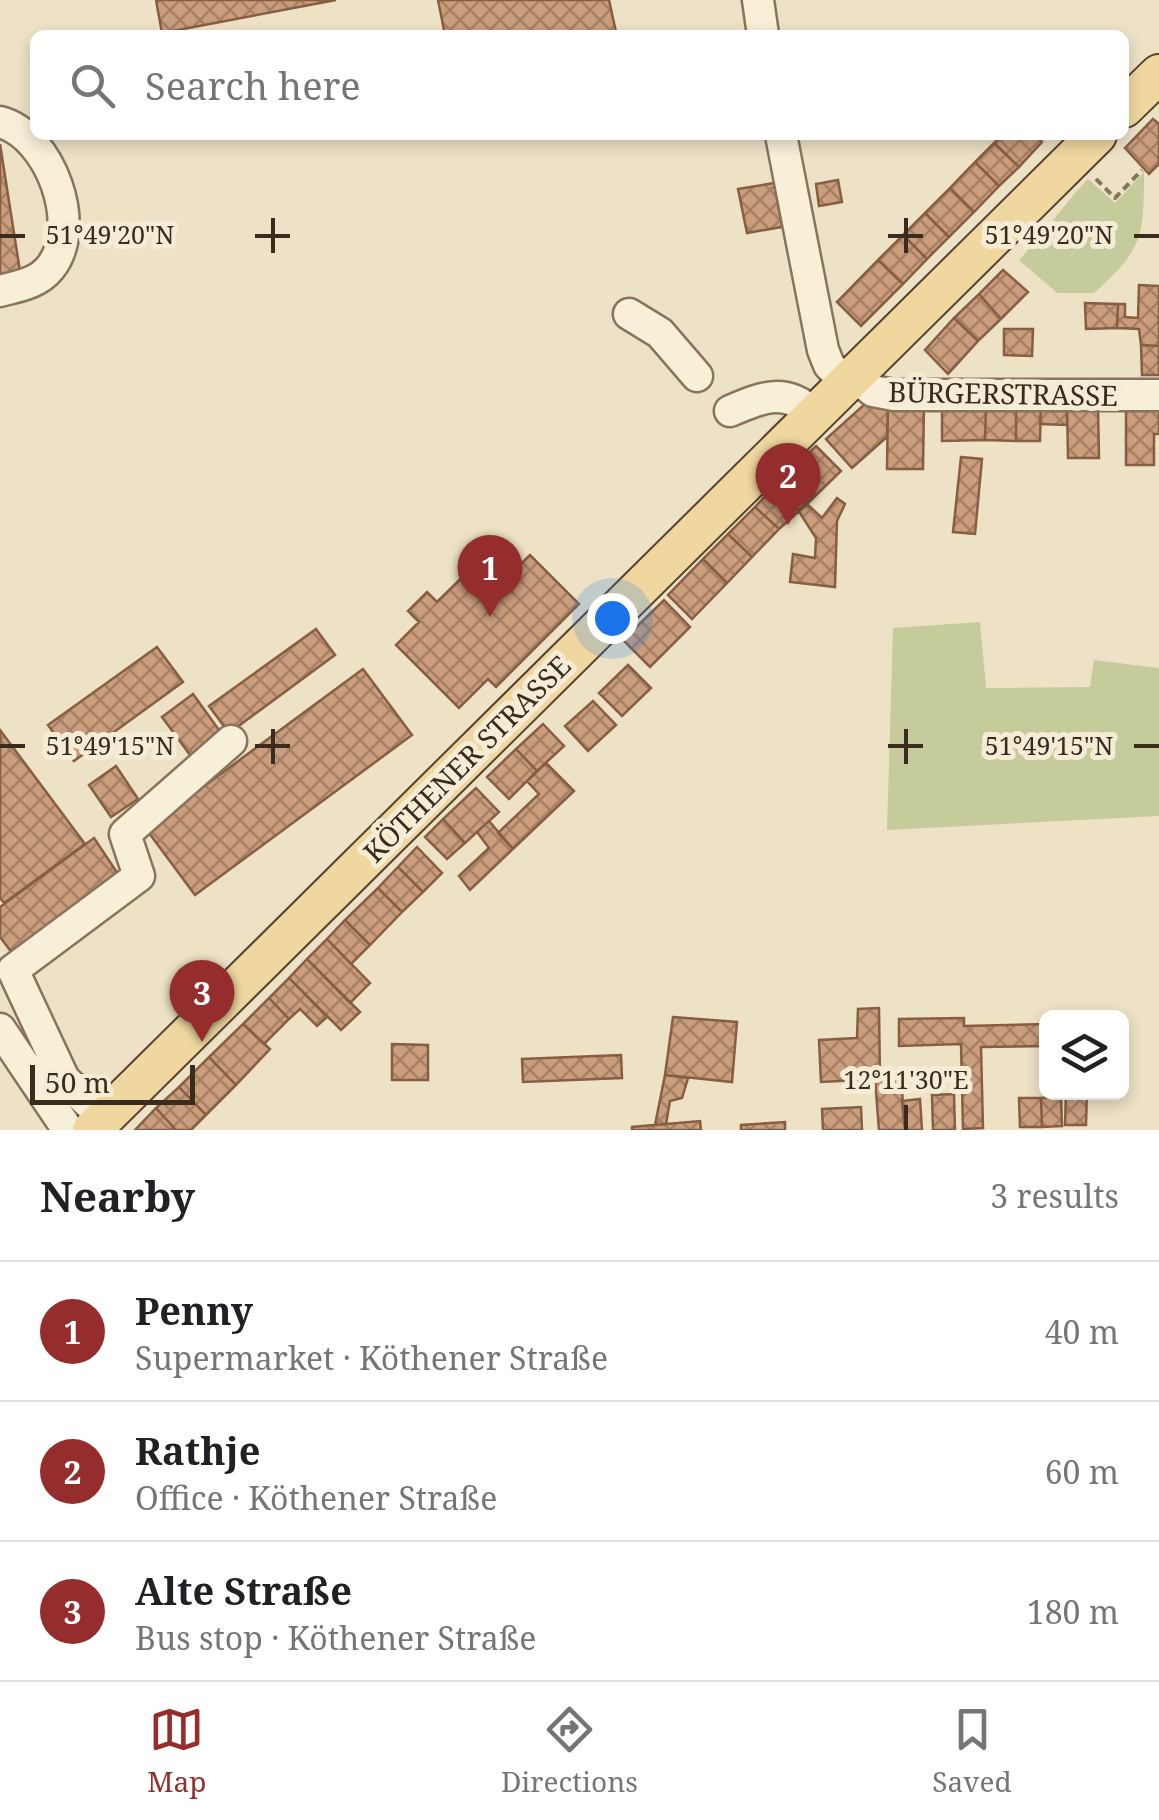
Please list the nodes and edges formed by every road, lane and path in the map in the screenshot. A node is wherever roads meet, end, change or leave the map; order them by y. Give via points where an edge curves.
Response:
1 (758, 0) edge
2 (762, 30) edge
3 (1159, 74) edge
4 (1129, 103) edge
5 (0, 122) edge
6 (30, 140) edge
7 (30, 140) edge
8 (782, 140) edge
9 (1092, 140) edge
10 (1142, 170) dead end
11 (1089, 172) dead end
12 (0, 291) edge
13 (629, 314) dead end
14 (697, 376) dead end
15 (850, 379) junction
16 (1159, 395) edge
17 (730, 411) dead end
18 (814, 414) junction
19 (231, 741) dead end
20 (0, 1029) edge
21 (98, 1124) edge
22 (68, 1130) edge

1 - 2 street
3 - 4 main road
5 - 7 street
6 - 12 street via 43,154 64,216 58,254 35,282
8 - 15 street via 823,350 830,365
9 - 15 main road, KÖTHENER STRASSE
10 - 11 path via 1115,198
13 - 14 street via 660,334
15 - 16 street, BÜRGERSTRASSE via 894,395
15 - 18 main road, KÖTHENER STRASSE
17 - 18 street via 780,396
18 - 21 main road, KÖTHENER STRASSE
19 - 21 street via 125,834 139,876 13,970 64,1079
20 - 22 street

